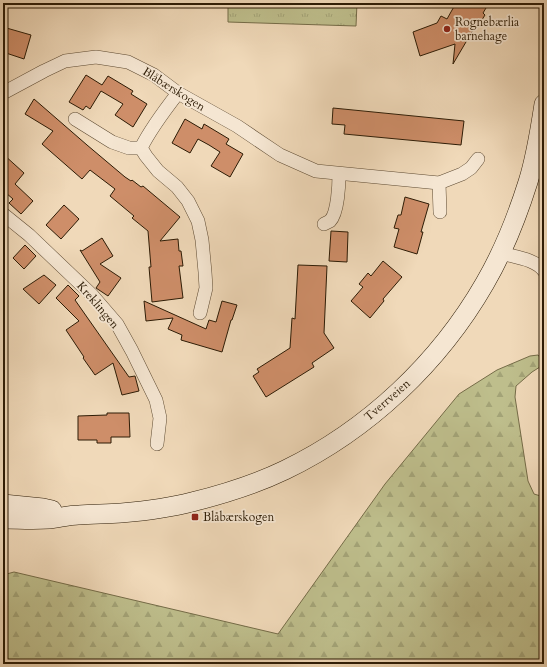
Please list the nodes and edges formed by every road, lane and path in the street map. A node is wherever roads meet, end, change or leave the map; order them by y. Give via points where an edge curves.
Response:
1 (3, 93) edge
2 (178, 93) junction
3 (544, 104) edge
4 (75, 119) dead end
5 (141, 148) junction
6 (478, 159) dead end
7 (339, 174) junction
8 (439, 183) junction
9 (440, 212) dead end
10 (3, 214) edge
11 (324, 224) dead end
12 (501, 253) junction
13 (544, 271) edge
14 (200, 313) dead end
15 (157, 444) dead end
16 (3, 504) edge
17 (73, 515) junction
18 (3, 519) edge

1 - 2 street, Blåbærskogen via 65,61 96,57 128,62 154,75
2 - 5 street
2 - 7 street, Blåbærskogen via 237,126 280,155 316,171
3 - 12 main road, Tverrveien via 528,180
4 - 5 street via 112,142 129,148
5 - 14 street via 158,171 177,187 188,201 198,221 206,288
6 - 8 street, Blåbærskogen via 462,174
7 - 8 street, Blåbærskogen
7 - 11 street via 334,211 330,220
8 - 9 street
10 - 15 street, Kreklingen via 92,295 117,324 156,400 160,418
12 - 13 street via 535,263
12 - 17 main road, Tverrveien via 473,303 427,364 393,398 352,430 310,457 260,481 192,502 144,511
16 - 17 main road, Tverrveien via 43,508
17 - 18 main road, Tverrveien

